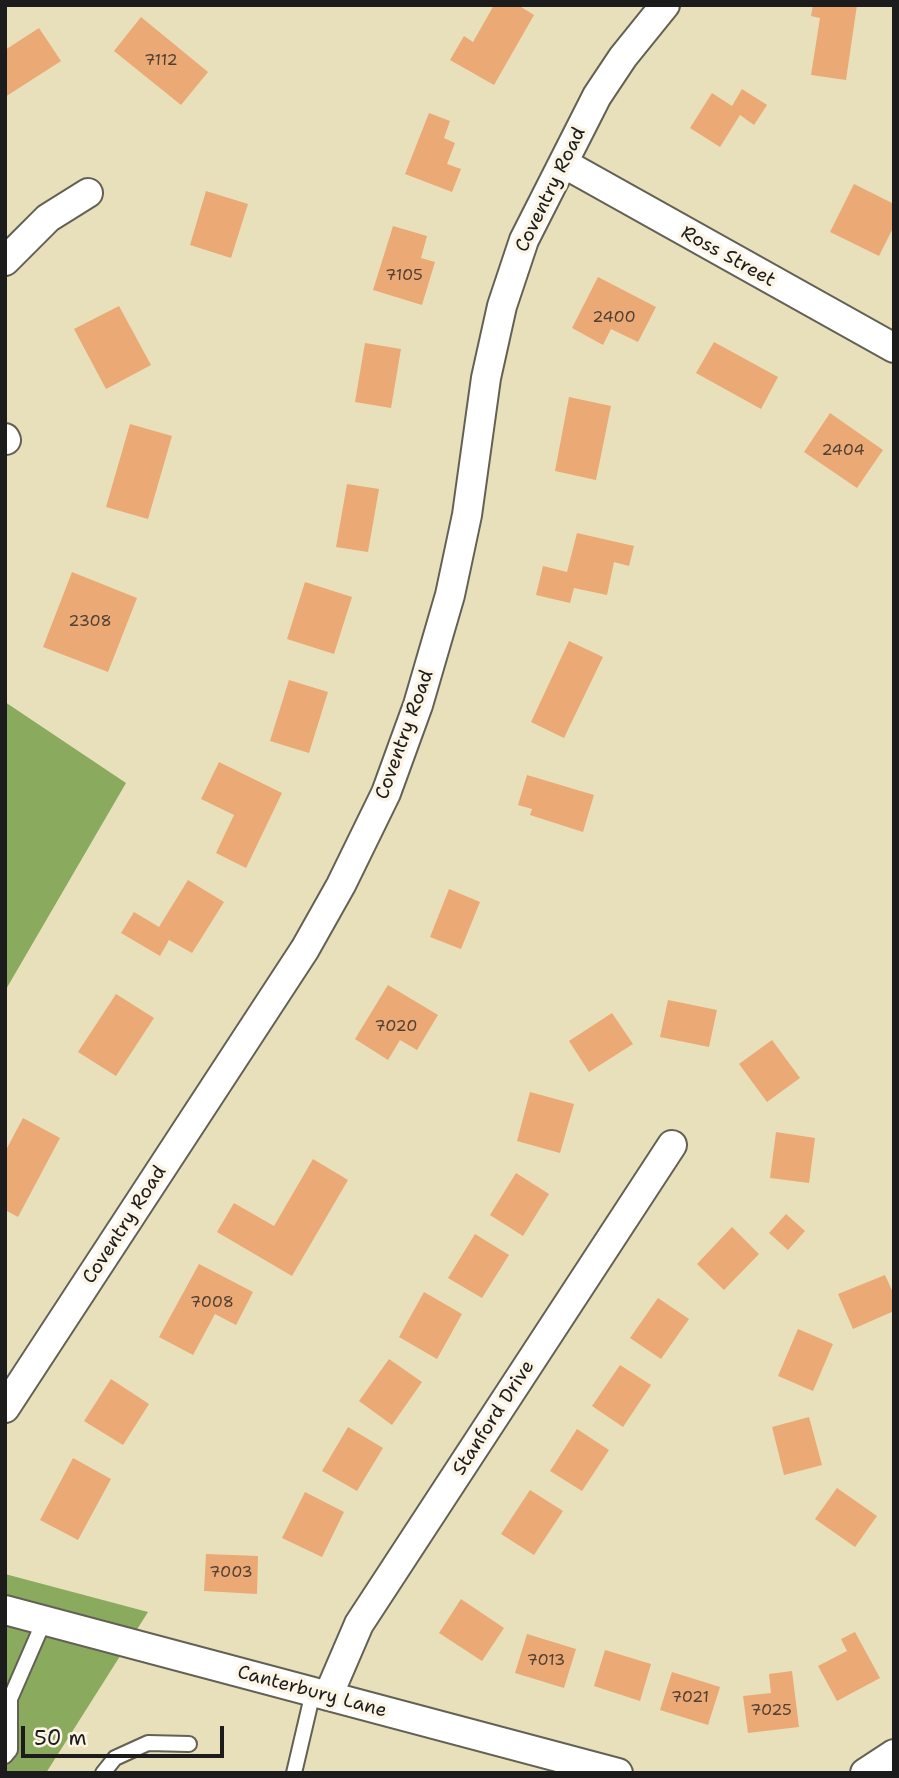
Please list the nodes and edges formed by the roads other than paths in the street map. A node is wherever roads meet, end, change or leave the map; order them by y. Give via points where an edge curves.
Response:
1 (665, 5) edge
2 (563, 163) junction
3 (88, 193) dead end
4 (5, 261) edge
5 (894, 348) edge
6 (672, 1145) dead end
7 (5, 1408) edge
8 (5, 1610) edge
9 (44, 1621) junction
10 (320, 1694) junction
11 (8, 1700) edge
12 (189, 1744) dead end
13 (894, 1754) edge
14 (5, 1756) edge
15 (103, 1773) edge
16 (295, 1773) edge
17 (618, 1773) edge
18 (865, 1773) edge

1 - 2 street, Coventry Road via 597,96
2 - 5 street, Ross Street
2 - 7 street, Coventry Road via 524,240 502,306 450,595 386,793 305,949
3 - 4 street via 48,218
6 - 10 street, Stanford Drive via 359,1624
8 - 9 street, Canterbury Lane
9 - 10 street, Canterbury Lane
9 - 11 lane
10 - 16 lane
10 - 17 street, Canterbury Lane
11 - 14 lane via 10,1750
12 - 15 lane via 148,1743 115,1758
13 - 18 street

